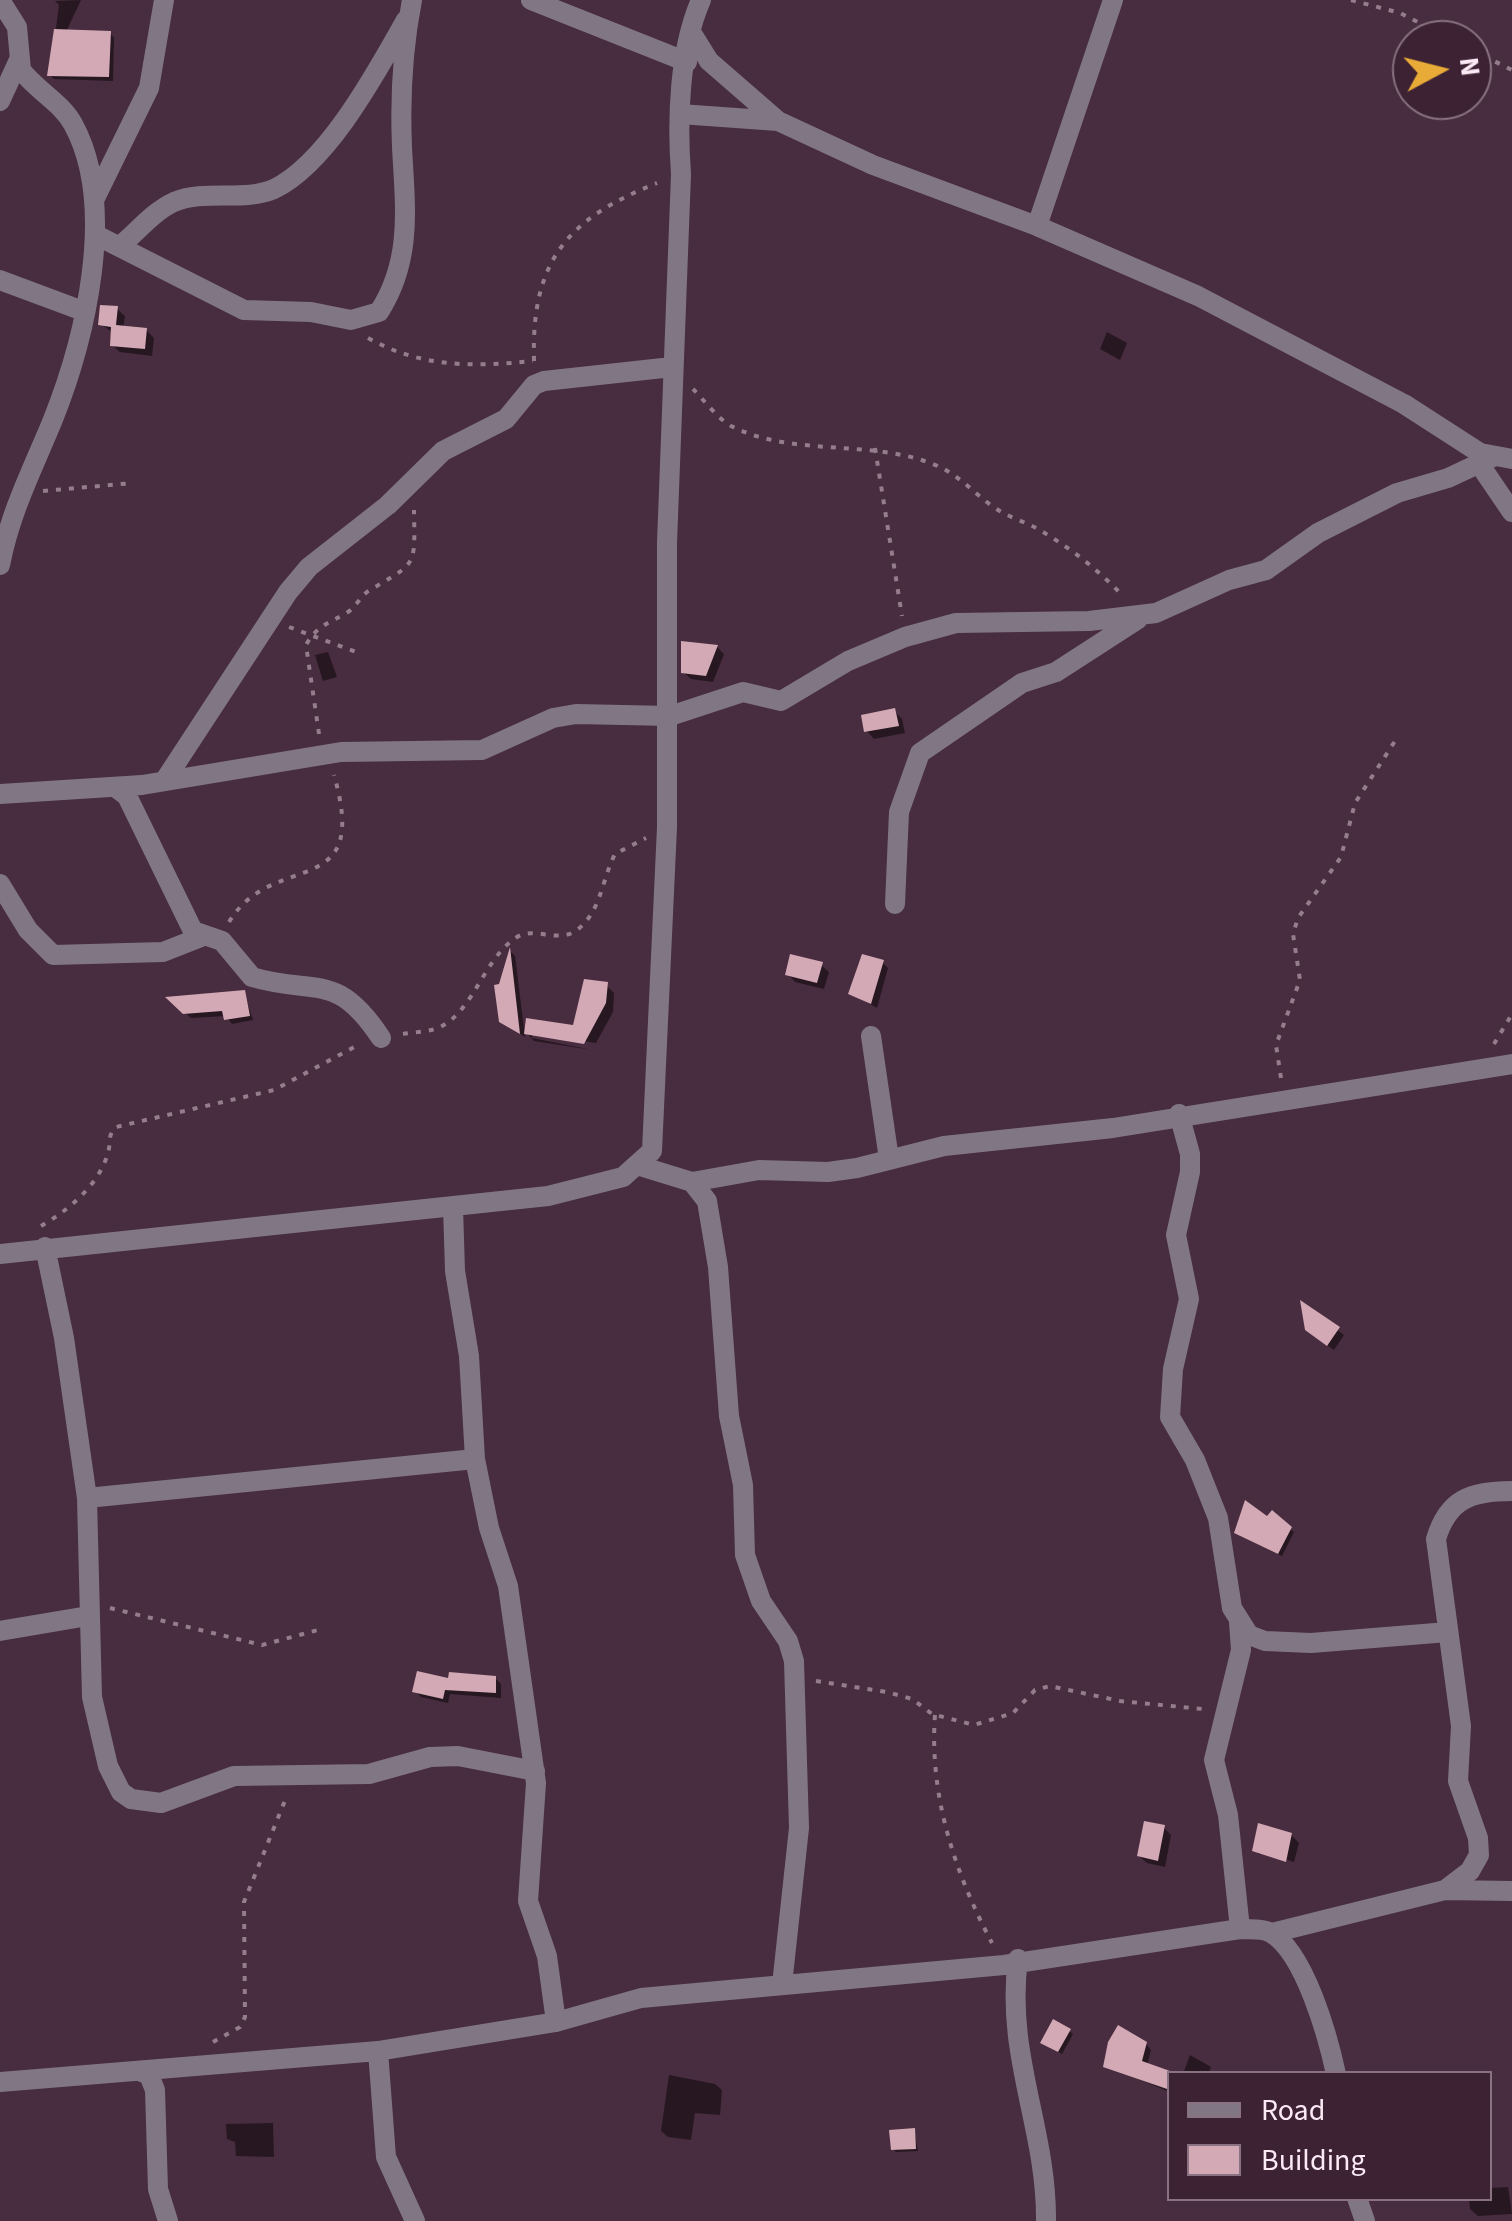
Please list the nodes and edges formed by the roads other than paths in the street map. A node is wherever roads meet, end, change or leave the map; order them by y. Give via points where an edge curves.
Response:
1 (0, 0) edge
2 (164, 0) edge
3 (531, 0) edge
4 (701, 0) edge
5 (1113, 0) edge
6 (411, 6) edge
7 (691, 32) junction
8 (18, 62) junction
9 (687, 62) junction
10 (0, 101) edge
11 (680, 114) junction
12 (778, 120) junction
13 (94, 198) junction
14 (1037, 226) junction
15 (96, 236) junction
16 (120, 246) junction
17 (0, 280) edge
18 (84, 311) junction
19 (672, 367) junction
20 (1495, 460) edge
21 (1512, 512) edge
22 (0, 565) edge
23 (1142, 616) junction
24 (670, 716) junction
25 (165, 780) junction
26 (115, 787) junction
27 (0, 794) edge
28 (0, 884) edge
29 (895, 904) dead end
30 (212, 939) junction
31 (871, 1036) dead end
32 (381, 1038) road end
33 (1512, 1064) edge
34 (1179, 1114) junction
35 (890, 1159) junction
36 (640, 1166) junction
37 (692, 1182) junction
38 (453, 1208) junction
39 (45, 1247) junction
40 (3, 1253) edge
41 (475, 1459) junction
42 (1512, 1490) edge
43 (87, 1498) junction
44 (88, 1608) junction
45 (1239, 1620) junction
46 (0, 1631) edge
47 (1448, 1632) junction
48 (534, 1771) junction
49 (1446, 1890) junction
50 (1512, 1891) edge
51 (1240, 1929) junction
52 (1272, 1933) junction
53 (1011, 1962) junction
54 (782, 1985) junction
55 (556, 2022) junction
56 (378, 2052) junction
57 (140, 2071) junction
58 (1335, 2071) edge
59 (0, 2082) edge
60 (168, 2221) edge
61 (415, 2221) edge
62 (1046, 2221) edge

1 - 8 street via 17,27
2 - 13 street via 149,88
3 - 9 street
4 - 7 street
5 - 14 street
6 - 16 street via 374,76 295,175 267,191 172,203
6 - 16 street via 402,146 408,225 379,312 352,320 244,310
7 - 9 street
7 - 12 street via 709,60
8 - 10 street
8 - 13 street via 71,120
9 - 11 street
11 - 12 street
11 - 19 street
12 - 14 street via 873,165
13 - 15 street
14 - 20 street via 1198,296 1404,404
15 - 16 street
15 - 18 street
17 - 18 street
18 - 22 street via 53,419 10,515
19 - 24 street
19 - 25 street via 534,385 506,419 444,451 309,567
20 - 21 street
20 - 23 street via 1398,493 1266,570
23 - 24 street via 956,624 848,661 790,698 743,692
23 - 29 street via 1068,666 970,716 920,753 899,812
24 - 25 street via 576,714 482,750 326,754
24 - 36 street via 652,1151
25 - 26 street
26 - 27 street
26 - 30 street via 127,796 187,920
28 - 30 street via 28,930 53,955 163,952
30 - 32 street via 252,976 305,984 351,1001
31 - 35 street
33 - 34 street
34 - 35 street
34 - 45 street via 1190,1172 1176,1235 1190,1299 1173,1369 1170,1418 1218,1518
35 - 37 street via 828,1172 759,1170
36 - 37 street
36 - 38 street via 594,1186
37 - 54 street via 707,1200 718,1267 745,1554 760,1601 788,1641 796,1674 799,1828
38 - 39 street
38 - 41 street
39 - 40 street
39 - 43 street
41 - 43 street
41 - 48 street via 508,1586
42 - 47 street via 1476,1496 1444,1513 1436,1540
43 - 44 street
44 - 46 street
44 - 48 street via 100,1738 114,1781 130,1799 161,1804 251,1773 369,1774 402,1762 458,1756
45 - 47 street via 1249,1636 1266,1641
45 - 51 street via 1241,1650 1214,1760 1228,1815
47 - 49 street via 1461,1726 1458,1782 1478,1855
48 - 55 street via 538,1796 528,1901 548,1956
49 - 50 street
49 - 52 street
51 - 52 street
51 - 53 street
52 - 58 street via 1290,1951 1320,2015
53 - 54 street
53 - 62 street via 1018,2063 1042,2163
54 - 55 street via 641,1998
55 - 56 street
56 - 57 street
56 - 61 street via 386,2157
57 - 59 street
57 - 60 street via 155,2090 156,2174

